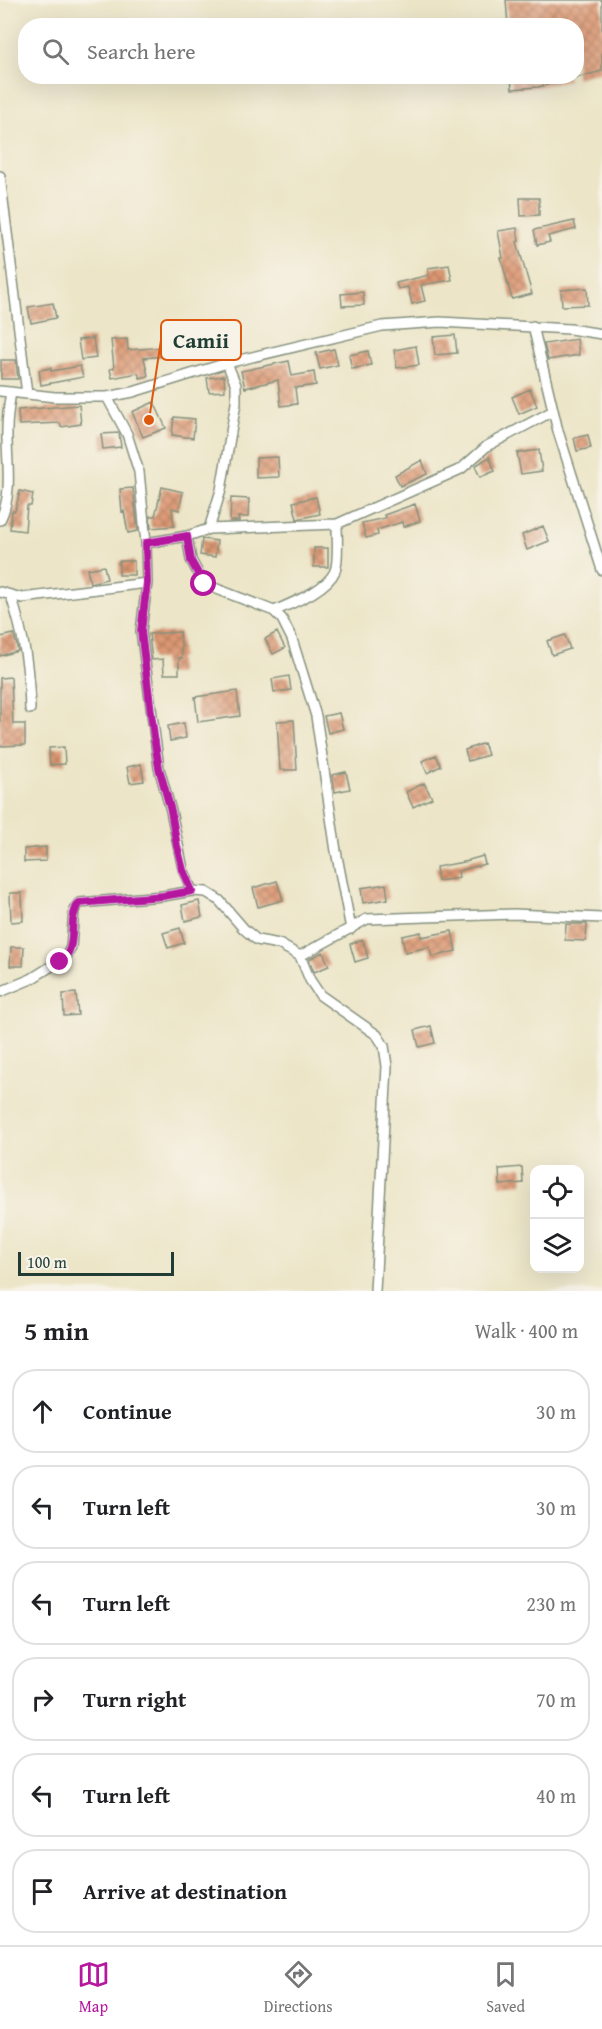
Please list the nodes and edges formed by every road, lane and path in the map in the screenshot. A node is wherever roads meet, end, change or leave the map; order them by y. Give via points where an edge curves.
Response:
1 (0, 176) edge
2 (533, 326) junction
3 (602, 334) edge
4 (228, 363) junction
5 (0, 391) edge
6 (11, 392) junction
7 (27, 394) junction
8 (107, 397) junction
9 (553, 411) junction
10 (0, 520) edge
11 (337, 524) junction
12 (209, 529) junction
13 (187, 536) junction
14 (146, 543) junction
15 (602, 570) edge
16 (147, 583) junction
17 (0, 592) edge
18 (11, 596) junction
19 (274, 611) junction
20 (30, 709) dead end
21 (192, 891) junction
22 (602, 918) edge
23 (351, 928) junction
24 (300, 956) junction
25 (0, 992) edge
26 (375, 1291) edge

1 - 7 street
2 - 3 street
2 - 4 street via 440,322 382,326
2 - 9 street
4 - 8 street
4 - 12 street via 236,386 236,403 221,490
5 - 6 street
6 - 7 street
6 - 10 street via 6,427 9,480
7 - 8 street
8 - 14 street via 135,455
9 - 11 street via 487,446 461,469
9 - 15 street
11 - 12 street
11 - 19 street via 336,569 328,583
12 - 13 street
13 - 14 street
13 - 19 street via 191,561 204,584
14 - 16 street
16 - 18 street via 54,595
16 - 21 street via 141,631 159,768 183,870
17 - 18 street
18 - 20 street via 23,634
19 - 23 street via 292,639 316,716
21 - 24 street via 206,892 219,900 257,940 279,944
21 - 25 street via 79,903 74,910 71,947 66,957 31,979
22 - 23 street via 514,914 422,916 367,919
23 - 24 street
24 - 26 street via 320,995 377,1035 384,1046 387,1066

